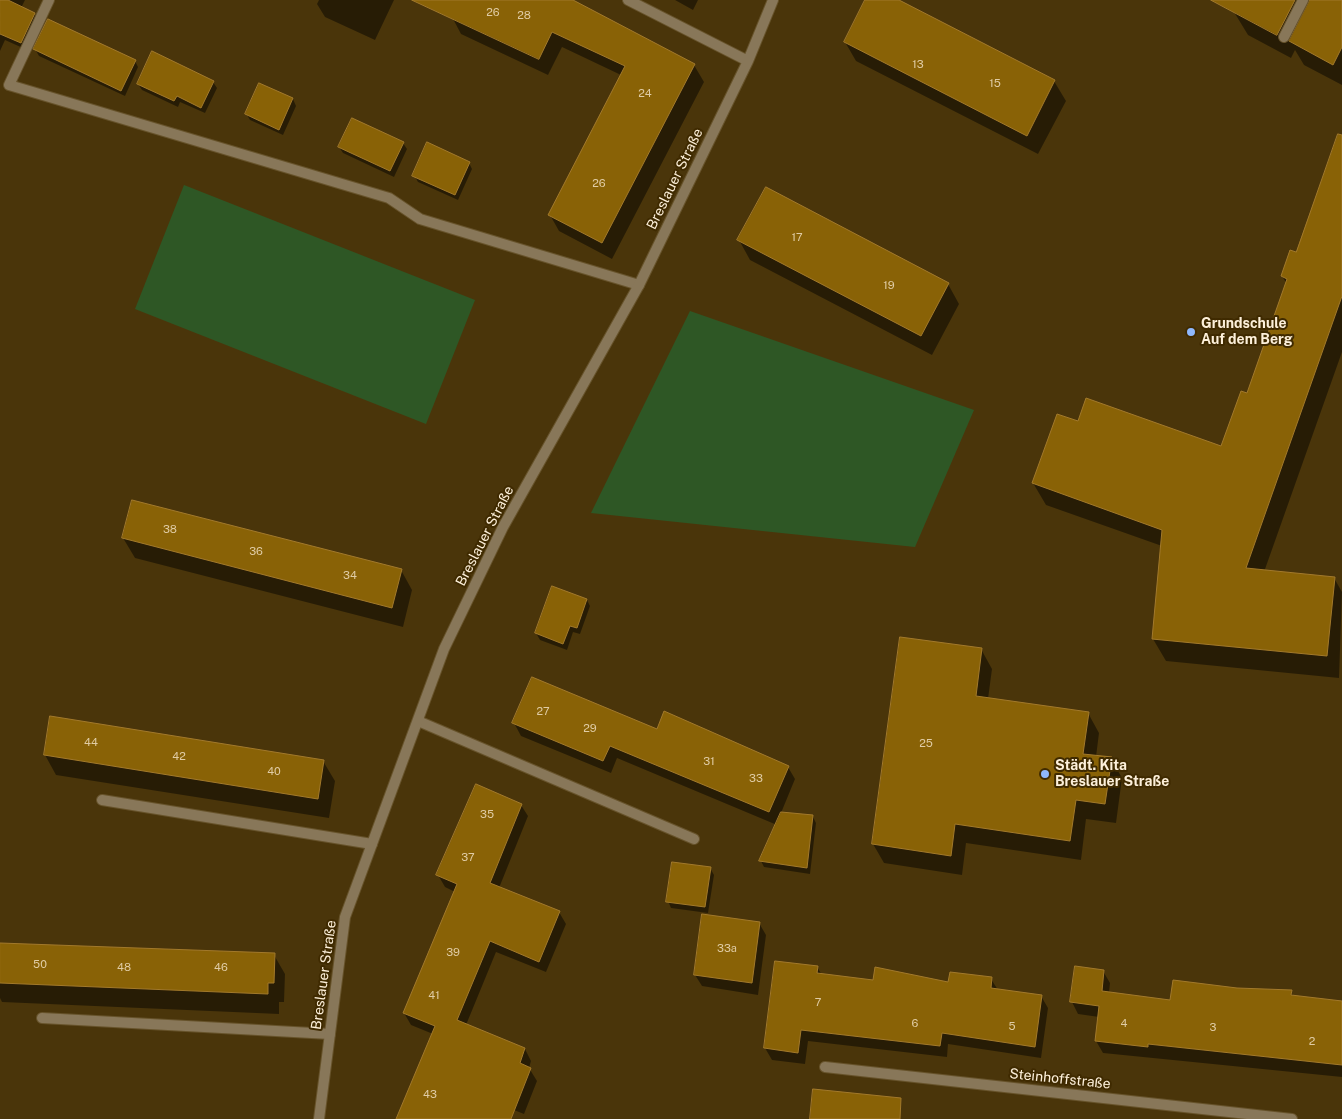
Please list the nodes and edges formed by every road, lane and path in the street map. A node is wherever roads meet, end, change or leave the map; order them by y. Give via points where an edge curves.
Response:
1 (49, 0) edge
2 (628, 0) edge
3 (773, 0) edge
4 (1303, 0) edge
5 (1284, 37) dead end
6 (748, 61) junction
7 (639, 285) junction
8 (418, 721) junction
9 (102, 800) dead end
10 (694, 839) dead end
11 (372, 844) junction
12 (42, 1018) dead end
13 (330, 1034) junction
14 (825, 1067) dead end
15 (318, 1119) edge
16 (1292, 1119) edge

1 - 7 street via 9,85 389,198 420,219
2 - 6 street
3 - 6 street, Breslauer Straße
4 - 5 street
6 - 7 street, Breslauer Straße
7 - 8 street, Breslauer Straße via 503,528 444,649
8 - 10 street
8 - 11 street, Breslauer Straße
9 - 11 street
11 - 13 street, Breslauer Straße via 345,917
12 - 13 street
13 - 15 street, Breslauer Straße
14 - 16 street, Steinhoffstraße

